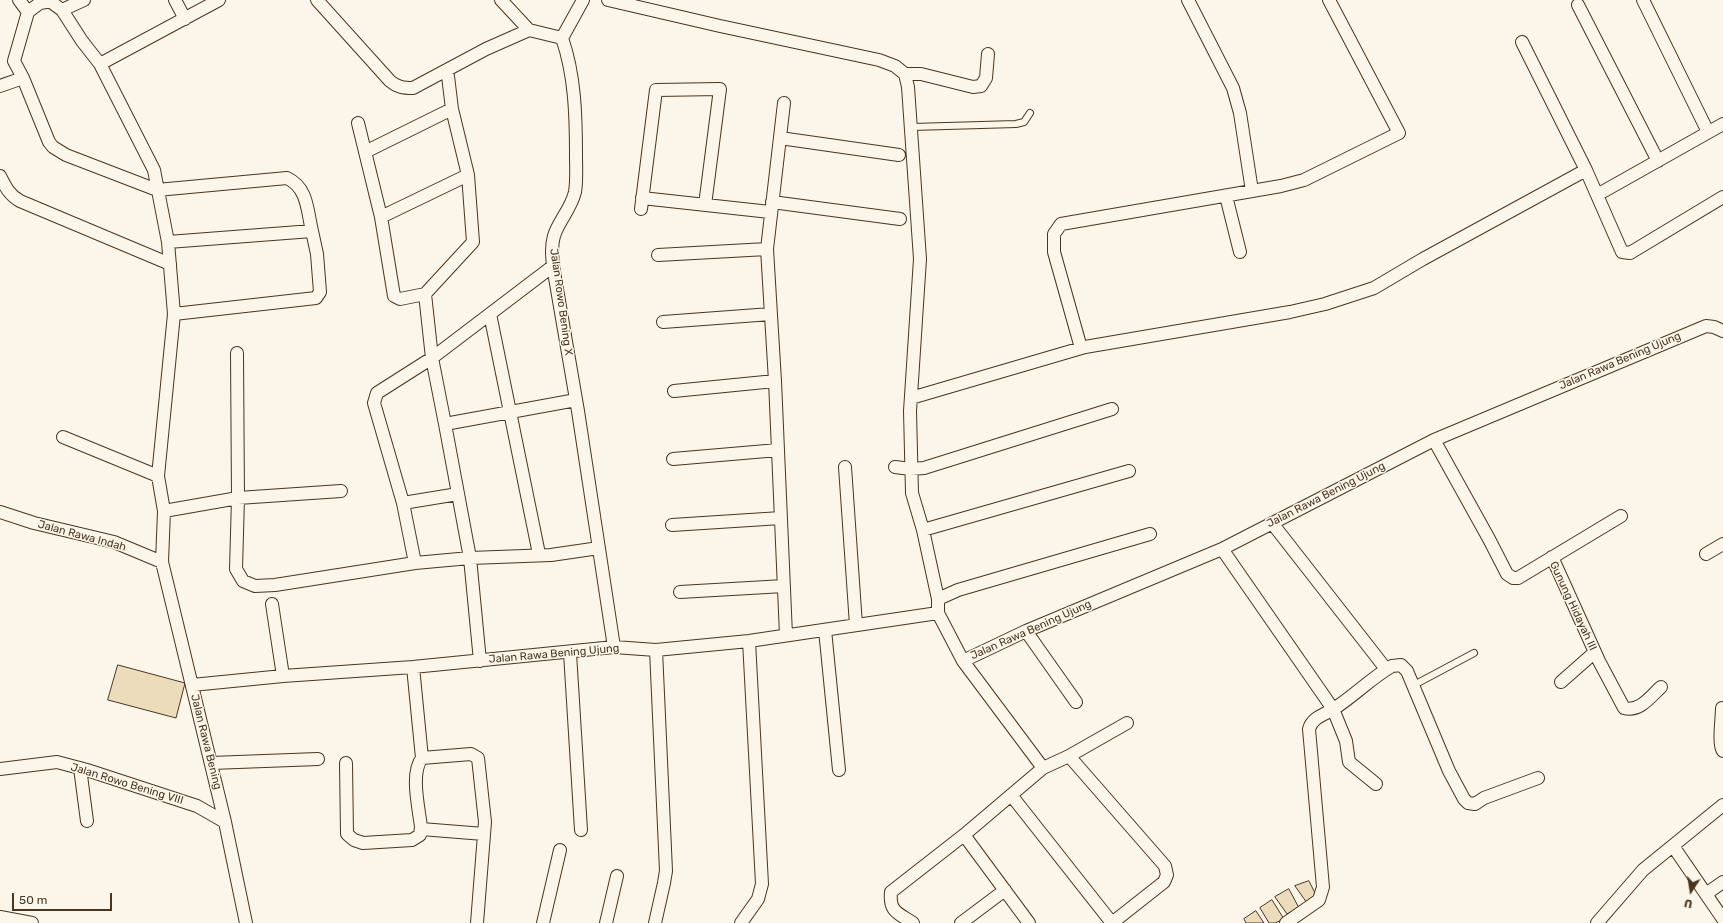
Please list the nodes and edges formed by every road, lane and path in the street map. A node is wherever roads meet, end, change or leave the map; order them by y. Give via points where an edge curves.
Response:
1 (18, 0) edge
2 (84, 0) edge
3 (174, 0) edge
4 (219, 0) edge
5 (317, 0) edge
6 (501, 0) edge
7 (583, 0) edge
8 (608, 0) edge
9 (1188, 0) edge
10 (1329, 0) edge
11 (1643, 0) edge
12 (1578, 5) dead end
13 (62, 10) junction
14 (28, 12) junction
15 (185, 19) junction
16 (529, 30) junction
17 (562, 38) junction
18 (1522, 42) dead end
19 (988, 54) dead end
20 (100, 64) junction
21 (905, 74) junction
22 (448, 76) dead end
23 (23, 78) junction
24 (0, 86) edge
25 (784, 103) dead end
26 (452, 108) junction
27 (1030, 112) dead end
28 (358, 123) dead end
29 (1723, 124) edge
30 (912, 127) junction
31 (1708, 132) junction
32 (780, 138) junction
33 (365, 152) junction
34 (899, 155) dead end
35 (1658, 161) junction
36 (1586, 170) junction
37 (468, 175) junction
38 (0, 176) edge
39 (157, 190) junction
40 (1252, 191) junction
41 (1597, 195) junction
42 (1226, 196) junction
43 (1723, 197) edge
44 (705, 205) junction
45 (771, 207) junction
46 (381, 217) junction
47 (900, 219) dead end
48 (312, 231) junction
49 (168, 242) junction
50 (766, 249) junction
51 (1240, 252) dead end
52 (658, 255) dead end
53 (170, 264) junction
54 (553, 266) junction
55 (425, 294) junction
56 (174, 314) junction
57 (490, 314) junction
58 (771, 314) junction
59 (663, 322) dead end
60 (1723, 331) edge
61 (1081, 348) junction
62 (237, 353) dead end
63 (432, 358) junction
64 (775, 381) junction
65 (674, 391) dead end
66 (911, 398) junction
67 (576, 400) junction
68 (1112, 409) dead end
69 (510, 412) junction
70 (445, 424) junction
71 (64, 437) dead end
72 (1434, 440) junction
73 (778, 450) junction
74 (673, 459) dead end
75 (845, 467) dead end
76 (895, 467) dead end
77 (912, 469) junction
78 (1129, 472) dead end
79 (158, 476) junction
80 (341, 491) dead end
81 (458, 494) junction
82 (238, 498) junction
83 (403, 503) junction
84 (164, 511) junction
85 (0, 512) edge
86 (1621, 516) dead end
87 (781, 518) junction
88 (1272, 523) junction
89 (672, 525) dead end
90 (923, 530) junction
91 (1150, 534) dead end
92 (1723, 544) edge
93 (599, 548) junction
94 (1222, 549) junction
95 (540, 554) junction
96 (1706, 554) dead end
97 (1552, 557) junction
98 (470, 558) junction
99 (162, 562) junction
100 (415, 563) junction
101 (784, 586) junction
102 (680, 592) dead end
103 (938, 599) junction
104 (272, 604) dead end
105 (938, 613) junction
106 (856, 625) junction
107 (825, 630) junction
108 (1026, 631) junction
109 (786, 635) junction
110 (749, 641) junction
111 (614, 648) junction
112 (656, 650) junction
113 (1595, 652) junction
114 (570, 653) junction
115 (1474, 653) dead end
116 (480, 661) junction
117 (963, 661) junction
118 (412, 667) junction
119 (1386, 669) junction
120 (283, 676) junction
121 (1561, 682) dead end
122 (192, 685) junction
123 (1414, 685) junction
124 (1661, 687) dead end
125 (1076, 702) dead end
126 (1722, 708) dead end
127 (1333, 709) junction
128 (1127, 723) dead end
129 (1723, 752) edge
130 (1069, 756) junction
131 (422, 758) junction
132 (318, 759) dead end
133 (211, 763) junction
134 (346, 763) dead end
135 (80, 768) junction
136 (1043, 768) junction
137 (0, 769) edge
138 (840, 770) dead end
139 (1538, 778) dead end
140 (1376, 784) dead end
141 (1011, 795) junction
142 (1723, 805) edge
143 (87, 820) dead end
144 (226, 822) junction
145 (421, 829) junction
146 (581, 830) dead end
147 (484, 834) junction
148 (964, 835) junction
149 (1672, 846) junction
150 (560, 850) dead end
151 (617, 876) dead end
152 (1723, 882) edge
153 (1005, 890) junction
154 (1706, 894) junction
155 (0, 917) edge
156 (1723, 919) edge
157 (32, 923) edge
158 (246, 923) edge
159 (477, 923) edge
160 (543, 923) edge
161 (606, 923) edge
162 (655, 923) edge
163 (741, 923) edge
164 (913, 923) edge
165 (962, 923) edge
166 (1029, 923) edge
167 (1112, 923) edge
168 (1286, 923) edge
169 (1597, 923) edge

1 - 14 street
2 - 13 street
3 - 15 street
4 - 15 street
5 - 16 street via 390,81 404,88 413,88 486,49
6 - 16 street
7 - 17 street
8 - 21 street via 879,60 895,66
9 - 40 street via 1233,88 1240,113
10 - 40 street via 1399,133 1304,180
11 - 31 street
12 - 35 street
13 - 14 street via 51,2 46,2 40,3
13 - 20 street, Jalan Rawa Bening
14 - 23 street via 14,61
15 - 20 street
16 - 17 street
17 - 54 street, Jalan Rowo Bening X via 572,80 576,120 576,174 572,202 554,234
18 - 36 street
19 - 21 street via 986,78 981,86 973,87 922,74
20 - 39 street, Jalan Rawa Bening via 154,170
21 - 30 street
22 - 26 street
23 - 24 street
23 - 39 street via 53,147 66,156
25 - 32 street
26 - 33 street
26 - 37 street
27 - 30 lane via 1024,122 1016,124
28 - 33 street
29 - 31 street
30 - 66 street via 920,259
31 - 35 street
32 - 34 street
32 - 45 street
33 - 46 street
35 - 41 street
36 - 41 street
36 - 61 street via 1374,288 1290,312
37 - 46 street
37 - 55 street via 473,242
38 - 53 street via 13,197
39 - 48 street via 287,178 301,188
39 - 49 street, Jalan Rawa Bening
40 - 42 street
41 - 43 street via 1619,248 1626,253
42 - 51 street
42 - 61 street via 1061,224 1054,240 1054,252
44 - 44 street via 720,89 656,90 641,203
44 - 45 street
45 - 47 street
45 - 50 street
46 - 55 street via 394,296 400,299
48 - 49 street
48 - 56 street via 320,292 316,298
49 - 53 street, Jalan Rawa Bening
50 - 52 street
50 - 58 street
53 - 56 street, Jalan Rawa Bening
54 - 57 street
54 - 67 street, Jalan Rowo Bening X
55 - 63 street
56 - 79 street, Jalan Rawa Bening
57 - 63 street
57 - 69 street
58 - 59 street
58 - 64 street
60 - 72 street, Jalan Rawa Bening Ujung via 1714,326 1706,326
61 - 66 street
62 - 82 street
63 - 70 street
63 - 83 street via 377,394 375,398 374,403
64 - 65 street
64 - 73 street
66 - 77 street
67 - 69 street
67 - 93 street, Jalan Rowo Bening X
68 - 77 street via 924,468
69 - 70 street
69 - 95 street
70 - 81 street
71 - 79 street
72 - 88 street, Jalan Rawa Bening Ujung
72 - 97 street, Gunung Hidayah III via 1507,574 1518,578
73 - 74 street
73 - 87 street
75 - 106 street
76 - 77 street
77 - 90 street via 912,494
78 - 90 street
79 - 84 street, Jalan Rawa Bening
80 - 82 street
81 - 83 street
81 - 98 street
82 - 84 street
82 - 100 street via 236,570 242,581 255,586
83 - 100 street
84 - 99 street, Jalan Rawa Bening
85 - 99 street, Jalan Rawa Indah via 114,542
86 - 97 street
87 - 89 street
87 - 101 street
88 - 94 street, Jalan Rawa Bening Ujung
88 - 119 street
90 - 103 street
91 - 103 street via 958,590
92 - 96 street
93 - 95 street
93 - 111 street, Jalan Rowo Bening X
94 - 108 street, Jalan Rawa Bening Ujung
94 - 127 street
95 - 98 street
97 - 113 street, Gunung Hidayah III
98 - 100 street
98 - 116 street
99 - 122 street, Jalan Rawa Bening
101 - 102 street
101 - 109 street
103 - 105 street
104 - 120 street
105 - 106 street, Jalan Rawa Bening Ujung
105 - 117 street, Jalan Rawa Bening Ujung
106 - 107 street, Jalan Rawa Bening Ujung
107 - 109 street, Jalan Rawa Bening Ujung
107 - 138 street
108 - 117 street, Jalan Rawa Bening Ujung
108 - 125 street
109 - 110 street, Jalan Rawa Bening Ujung
110 - 112 street, Jalan Rawa Bening Ujung
110 - 163 street via 762,884 758,899
111 - 112 street, Jalan Rawa Bening Ujung
111 - 114 street, Jalan Rawa Bening Ujung
112 - 162 street via 666,871
113 - 121 street
113 - 124 street, Gunung Hidayah III via 1624,708 1638,708
114 - 116 street, Jalan Rawa Bening Ujung
114 - 146 street
115 - 123 lane
116 - 118 street, Jalan Rawa Bening Ujung
117 - 136 street
118 - 120 street, Jalan Rawa Bening Ujung
118 - 131 street
119 - 123 street via 1400,665 1408,671
119 - 127 street
120 - 122 street, Jalan Rawa Bening Ujung
122 - 133 street, Jalan Rawa Bening
123 - 139 street via 1449,772 1468,803 1475,804 1484,798
126 - 129 street via 1720,741
127 - 140 street via 1346,741 1349,762
127 - 168 street via 1314,720 1309,729 1323,887 1319,900
128 - 130 street
130 - 136 street
130 - 167 street via 1165,866 1167,875 1164,882
131 - 145 street via 418,763 416,775
131 - 147 street via 471,754 478,758
132 - 133 street
133 - 144 street, Jalan Rawa Bening
134 - 145 street via 347,834 363,843 412,840 420,835
135 - 137 street, Jalan Rowo Bening VIII via 57,762
135 - 143 street
135 - 144 street, Jalan Rowo Bening VIII via 198,806
136 - 141 street
141 - 148 street
141 - 167 street
142 - 149 street
144 - 158 street, Jalan Rawa Bening
145 - 147 street
147 - 159 street
148 - 153 street
148 - 164 street via 891,892 890,903 893,910
149 - 154 street
149 - 169 street via 1643,870
150 - 160 street
151 - 161 street
152 - 154 street
153 - 165 street
153 - 166 street
154 - 156 street
155 - 157 street

